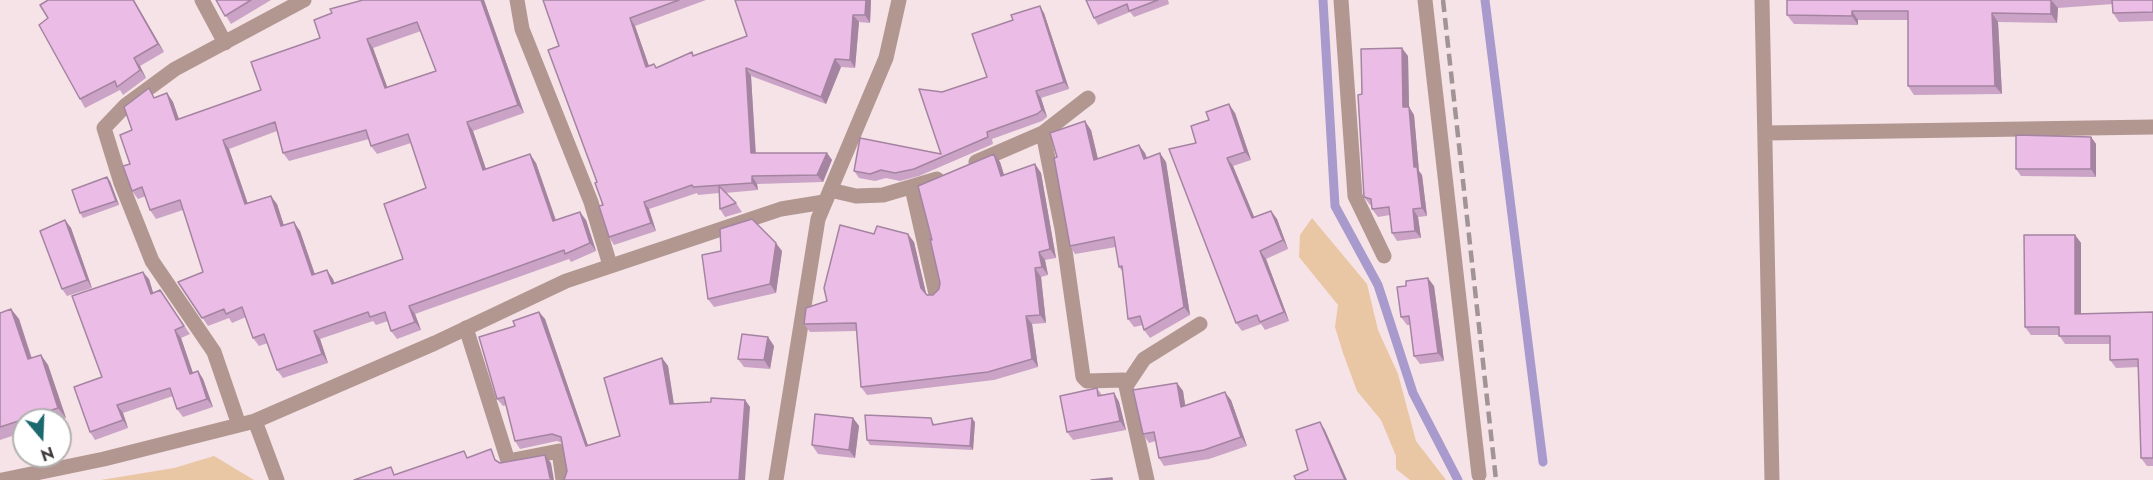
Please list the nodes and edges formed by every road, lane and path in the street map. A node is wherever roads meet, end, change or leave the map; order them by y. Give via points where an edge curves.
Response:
1 (202, 0) edge
2 (304, 0) edge
3 (517, 0) edge
4 (899, 0) edge
5 (1341, 0) edge
6 (1425, 0) edge
7 (1762, 0) edge
8 (225, 43) junction
9 (1088, 98) dead end
10 (2153, 127) edge
11 (1043, 133) junction
12 (1766, 133) junction
13 (912, 188) junction
14 (827, 196) junction
15 (1384, 256) dead end
16 (610, 265) junction
17 (936, 294) edge
18 (1200, 324) dead end
19 (466, 328) junction
20 (1126, 386) junction
21 (255, 421) junction
22 (239, 425) junction
23 (1479, 475) dead end
24 (2, 480) edge
25 (277, 480) edge
26 (563, 480) edge
27 (776, 480) edge
28 (1147, 480) edge
29 (1772, 480) edge

1 - 8 street
2 - 8 street
3 - 16 street via 522,29 591,202
4 - 14 street via 886,58
5 - 15 street via 1355,196
6 - 23 street
7 - 12 street
8 - 22 street via 150,85 104,128 152,261 214,352
9 - 11 street
10 - 12 street
11 - 13 street
11 - 20 street via 1062,229 1083,377 1087,381 1123,380
12 - 29 street
13 - 14 street via 883,195
13 - 17 street
14 - 16 street
14 - 27 street via 818,219
16 - 19 street
18 - 20 street via 1144,359
19 - 21 street
19 - 26 street via 507,461 560,451
20 - 28 street
21 - 22 street
21 - 25 street
22 - 24 street

